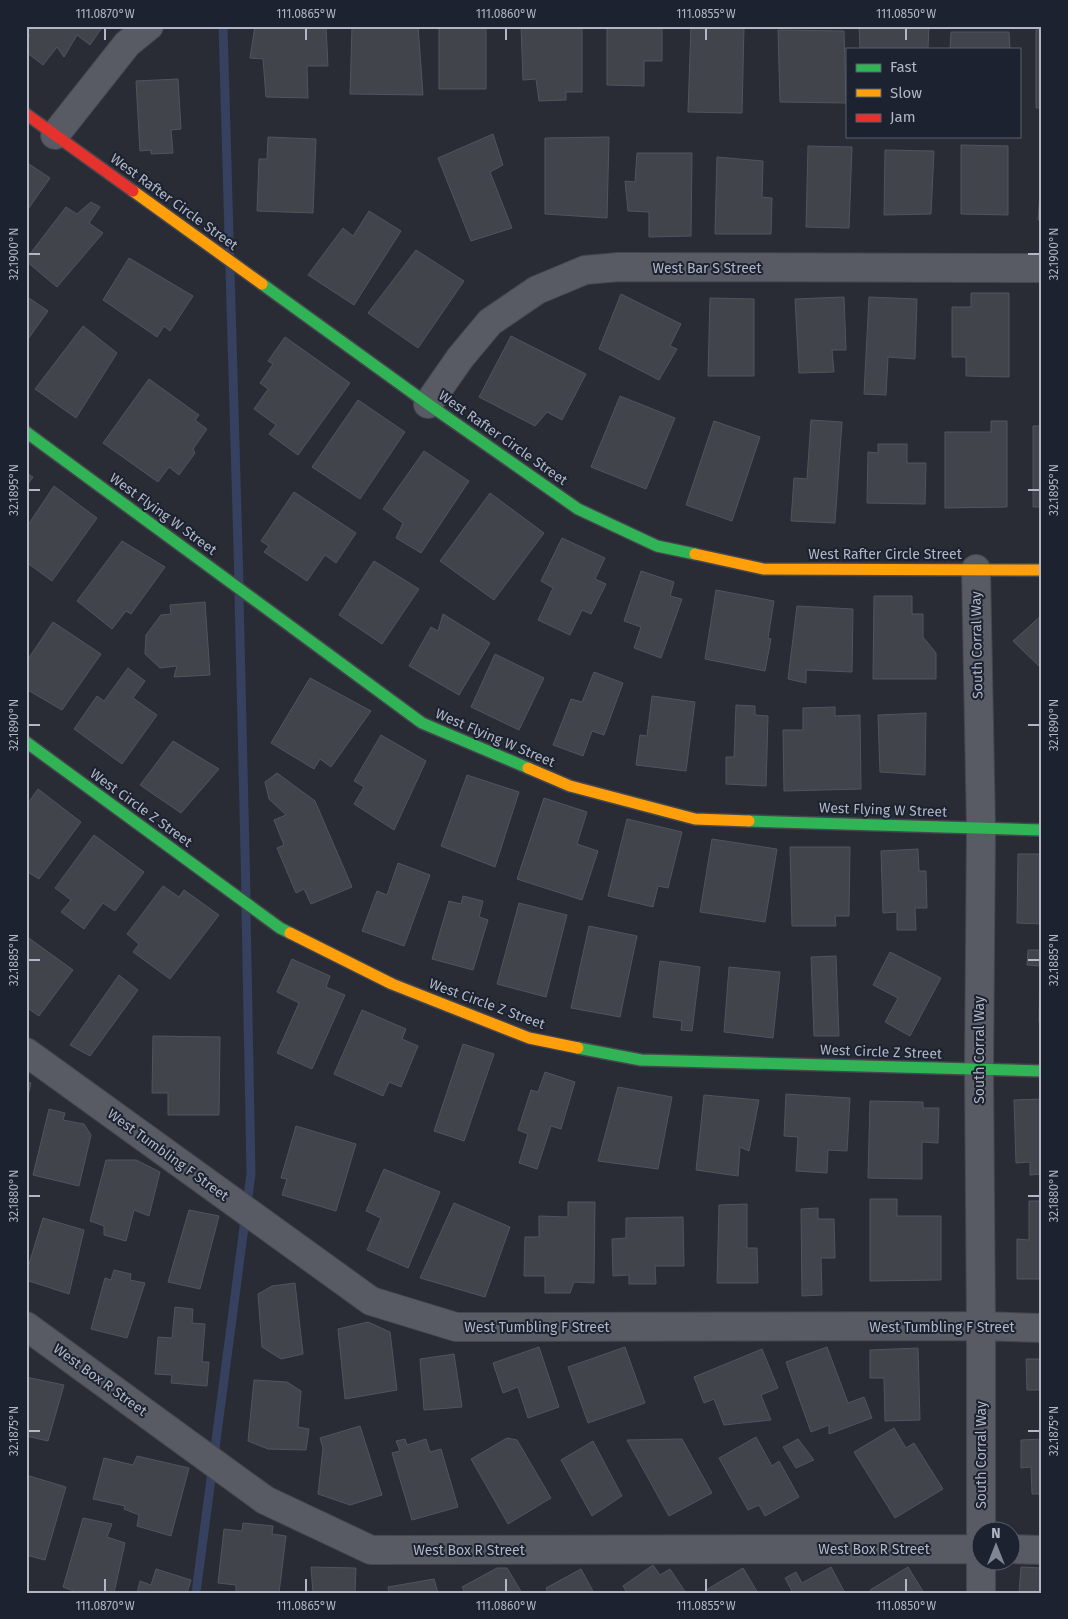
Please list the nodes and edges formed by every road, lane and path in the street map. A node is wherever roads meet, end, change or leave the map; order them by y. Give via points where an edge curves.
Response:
1 (149, 26) edge
2 (26, 114) edge
3 (55, 135) junction
4 (1042, 268) edge
5 (428, 404) junction
6 (26, 432) edge
7 (976, 569) junction
8 (1042, 570) edge
9 (26, 742) edge
10 (981, 829) junction
11 (1042, 830) edge
12 (26, 1052) edge
13 (979, 1070) junction
14 (1042, 1071) edge
15 (26, 1326) edge
16 (981, 1326) junction
17 (1042, 1328) edge
18 (981, 1522) edge
19 (970, 1549) edge
20 (1020, 1549) edge
21 (1042, 1550) edge
22 (981, 1572) edge
23 (981, 1593) edge

1 - 3 street via 127,44
2 - 3 street, West Rafter Circle Street
3 - 5 street, West Rafter Circle Street
4 - 5 street, West Bar S Street via 585,270 537,290 490,322
5 - 7 street, West Rafter Circle Street via 578,509 657,546 763,569
6 - 10 street, West Flying W Street via 422,723 562,783 695,819
7 - 8 street, West Rafter Circle Street
7 - 10 street, South Corral Way
9 - 13 street, West Circle Z Street via 280,928 392,984 529,1038 642,1060
10 - 11 street, West Flying W Street
10 - 13 street, South Corral Way
12 - 16 street, West Tumbling F Street via 371,1301 456,1327
13 - 14 street, West Circle Z Street
13 - 16 street, South Corral Way
15 - 19 street, West Box R Street via 265,1500 371,1550
16 - 17 street, West Tumbling F Street
16 - 18 street, South Corral Way
20 - 21 street
22 - 23 street

